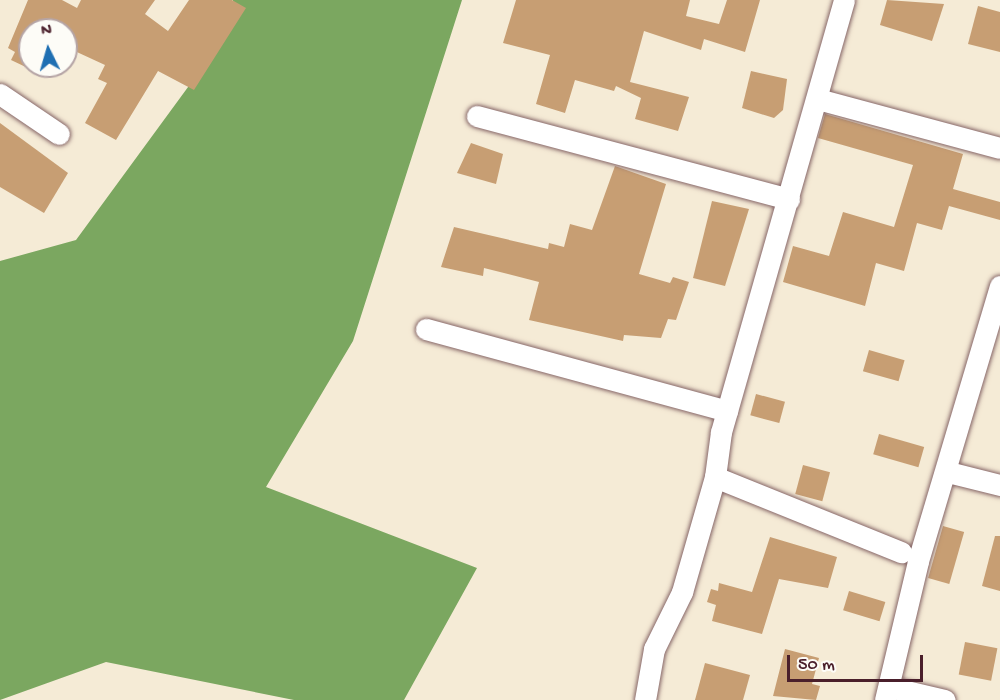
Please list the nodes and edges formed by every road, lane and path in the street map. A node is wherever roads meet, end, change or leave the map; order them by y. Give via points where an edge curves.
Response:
1 (844, 0) edge
2 (0, 94) edge
3 (818, 99) junction
4 (477, 116) dead end
5 (59, 134) dead end
6 (1000, 148) edge
7 (789, 199) junction
8 (1000, 286) edge
9 (426, 329) dead end
10 (727, 411) junction
11 (948, 472) junction
12 (715, 477) junction
13 (1000, 485) edge
14 (901, 552) dead end
15 (887, 693) edge
16 (645, 700) edge
17 (945, 700) edge

1 - 3 street
2 - 5 street
3 - 6 street
3 - 7 street
4 - 7 street
7 - 10 street
8 - 11 street via 981,337
9 - 10 street
10 - 12 street
11 - 13 street
11 - 15 street via 918,561
12 - 14 street
12 - 16 street via 682,592 654,649
15 - 17 street

